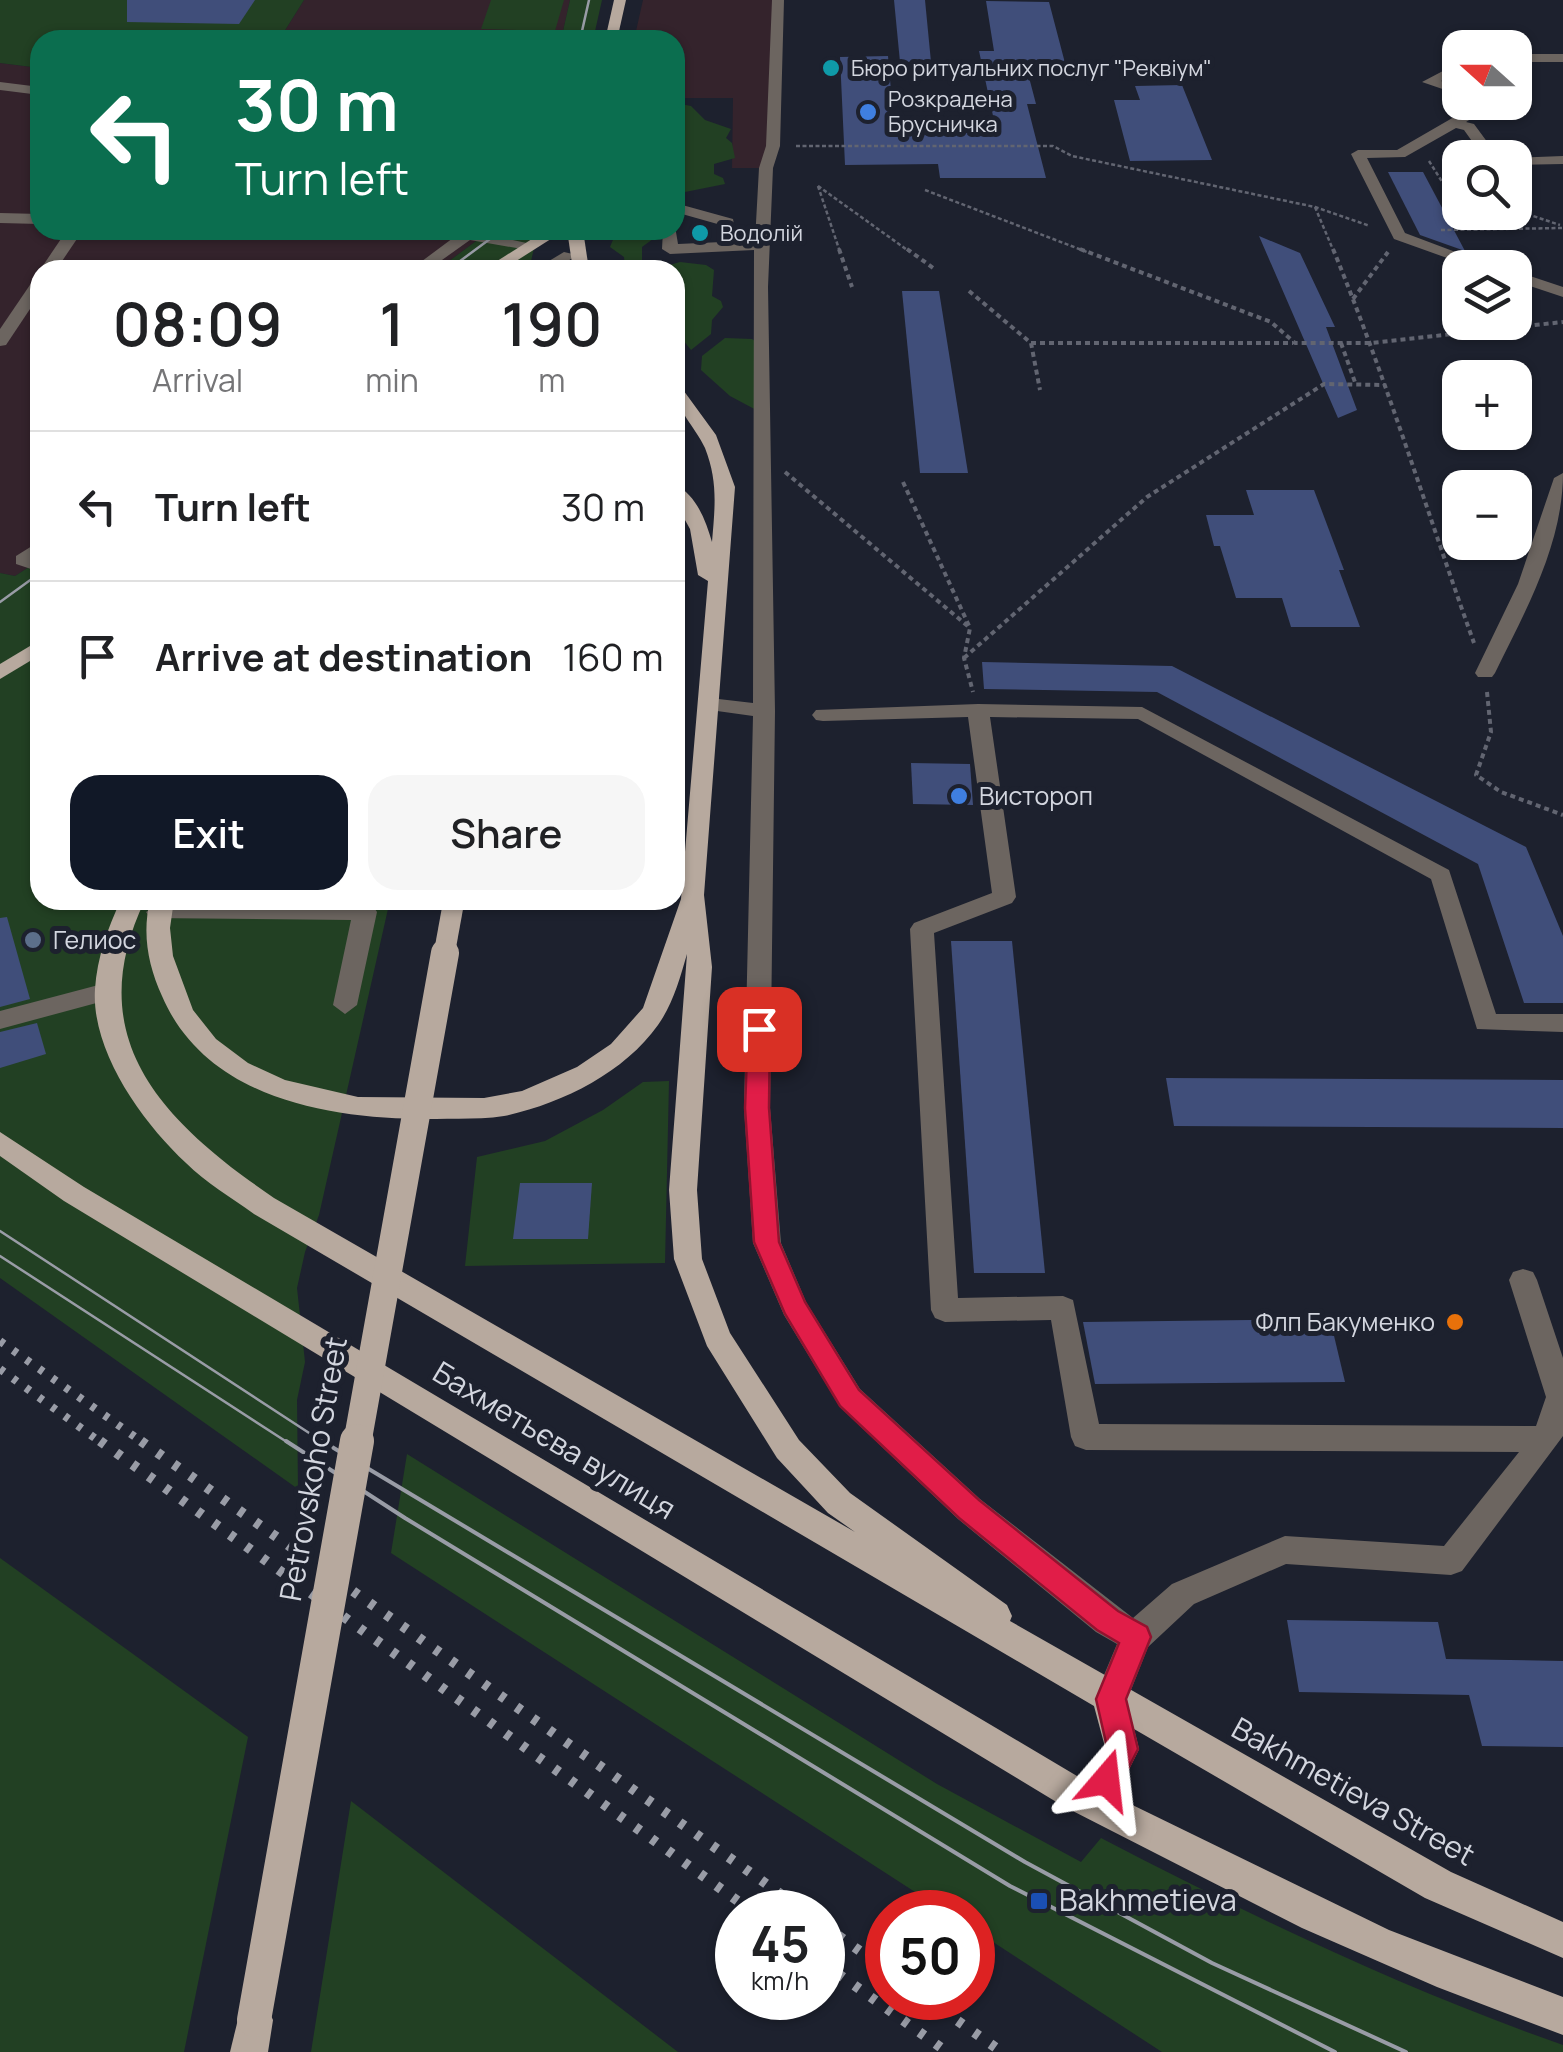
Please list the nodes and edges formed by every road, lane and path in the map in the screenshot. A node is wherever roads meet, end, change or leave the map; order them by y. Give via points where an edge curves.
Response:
1 (620, 0) edge
2 (778, 0) edge
3 (614, 30) edge
4 (1532, 58) edge
5 (1563, 58) edge
6 (1442, 75) edge
7 (0, 86) edge
8 (1442, 86) edge
9 (30, 90) edge
10 (1464, 120) edge
11 (1458, 124) junction
12 (1479, 140) edge
13 (773, 146) junction
14 (1400, 154) junction
15 (1532, 160) edge
16 (1563, 160) edge
17 (1442, 181) edge
18 (926, 190) dead end
19 (1315, 207) junction
20 (685, 210) edge
21 (1532, 216) edge
22 (0, 218) edge
23 (30, 218) edge
24 (1563, 227) edge
25 (1399, 235) junction
26 (460, 240) edge
27 (498, 240) edge
28 (538, 240) edge
29 (670, 240) edge
30 (528, 245) junction
31 (762, 245) junction
32 (730, 248) junction
33 (1442, 250) edge
34 (432, 260) edge
35 (506, 260) edge
36 (936, 270) dead end
37 (1532, 282) edge
38 (852, 287) dead end
39 (969, 290) dead end
40 (1563, 292) edge
41 (30, 297) edge
42 (1353, 299) junction
43 (1563, 322) edge
44 (0, 341) edge
45 (1031, 343) junction
46 (1295, 343) junction
47 (1341, 343) junction
48 (1371, 343) junction
49 (1356, 384) junction
50 (1385, 385) junction
51 (1040, 390) dead end
52 (685, 403) edge
53 (762, 452) junction
54 (1563, 478) edge
55 (903, 482) dead end
56 (685, 500) edge
57 (0, 551) edge
58 (30, 562) edge
59 (713, 610) junction
60 (970, 628) junction
61 (30, 653) edge
62 (964, 658) junction
63 (30, 662) edge
64 (1485, 673) junction
65 (0, 674) edge
66 (710, 704) junction
67 (978, 710) junction
68 (764, 711) junction
69 (823, 715) dead end
70 (1563, 815) edge
71 (692, 896) junction
72 (148, 910) edge
73 (152, 910) edge
74 (312, 910) edge
75 (452, 910) edge
76 (106, 992) junction
77 (345, 1005) dead end
78 (0, 1020) edge
79 (1563, 1023) edge
80 (0, 1142) edge
81 (1523, 1280) dead end
82 (1547, 1439) junction
83 (1136, 1637) junction
84 (1111, 1699) junction
85 (1075, 1794) junction
86 (1563, 1940) edge
87 (1563, 2016) edge
88 (251, 2036) edge

1 - 3 main road
2 - 13 lane
4 - 5 lane
6 - 8 lane via 1429,82
7 - 9 lane
10 - 11 lane
11 - 12 lane
11 - 14 lane
13 - 19 path via 1053,146 1072,156
13 - 31 lane
14 - 17 path via 1428,158
14 - 25 lane via 1358,154
15 - 16 lane
18 - 46 path via 1271,322
19 - 25 path
19 - 42 path
20 - 32 lane via 728,222
21 - 24 path
22 - 23 lane
24 - 25 path
25 - 33 lane
25 - 42 path
26 - 34 lane
27 - 30 lane
28 - 30 main road
29 - 32 lane via 670,249
30 - 35 main road
31 - 32 lane
31 - 53 lane
36 - 38 path via 818,186
37 - 40 lane
39 - 45 path
41 - 44 lane
42 - 48 path
43 - 48 path
45 - 46 path
45 - 51 path
46 - 47 path
47 - 48 path
47 - 49 path
48 - 50 path
49 - 50 path
49 - 62 path via 1324,384 1147,497
50 - 64 path
52 - 59 main road via 716,447 726,487
53 - 60 path
53 - 68 lane
54 - 64 lane via 1528,584
55 - 60 path
56 - 59 main road via 704,544
57 - 58 lane
59 - 66 main road
60 - 62 path
61 - 65 main road
62 - 67 path
63 - 65 main road
64 - 70 path via 1490,732 1476,776
66 - 68 lane
66 - 71 main road
67 - 69 lane
67 - 79 lane via 1142,713 1441,875 1486,1023
67 - 82 lane via 1004,897 922,928 945,1310 1063,1308 1086,1437
68 - 83 lane via 757,1108 767,1242 794,1306 850,1398 969,1509
71 - 73 main road via 652,1016 609,1062 563,1088 505,1106 404,1111 279,1090 208,1049 174,1006
71 - 84 main road via 700,966 683,1190 688,1259 717,1338 788,1450 838,1503
72 - 76 main road
74 - 77 lane via 365,912
75 - 88 main road, Petrovskoho Street, bridge
76 - 78 lane
76 - 84 main road via 128,1065 158,1114 196,1156 264,1206
80 - 85 main road, Бахметьєва вулиця via 74,1194
81 - 82 lane via 1561,1397
82 - 83 lane via 1451,1561 1286,1550 1183,1594
83 - 84 lane
84 - 85 main road via 1122,1749 1106,1780
84 - 86 main road, Bakhmetieva Street via 1438,1885
85 - 87 main road, Бахметьєва вулиця via 1247,1886 1463,1982

